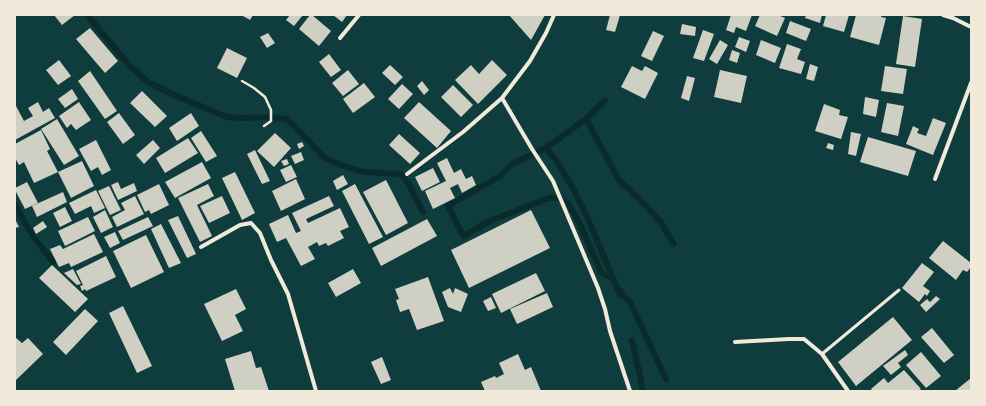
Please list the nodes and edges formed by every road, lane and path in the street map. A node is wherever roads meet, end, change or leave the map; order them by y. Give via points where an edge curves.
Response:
1 (359, 15) edge
2 (554, 15) edge
3 (943, 15) edge
4 (971, 27) edge
5 (340, 38) dead end
6 (242, 82) dead end
7 (971, 83) edge
8 (502, 98) junction
9 (264, 126) dead end
10 (407, 174) dead end
11 (935, 179) dead end
12 (201, 247) dead end
13 (899, 290) dead end
14 (735, 342) dead end
15 (822, 354) junction
16 (316, 391) edge
17 (630, 391) edge
18 (848, 391) edge

1 - 5 street
2 - 8 street via 530,61
3 - 4 street
6 - 9 path via 266,97 271,110 271,121
7 - 11 street
8 - 10 street
8 - 17 street via 553,181 598,288
12 - 16 street via 240,225 251,223 260,232 288,294
13 - 15 lane
14 - 15 street via 804,340
15 - 18 street

